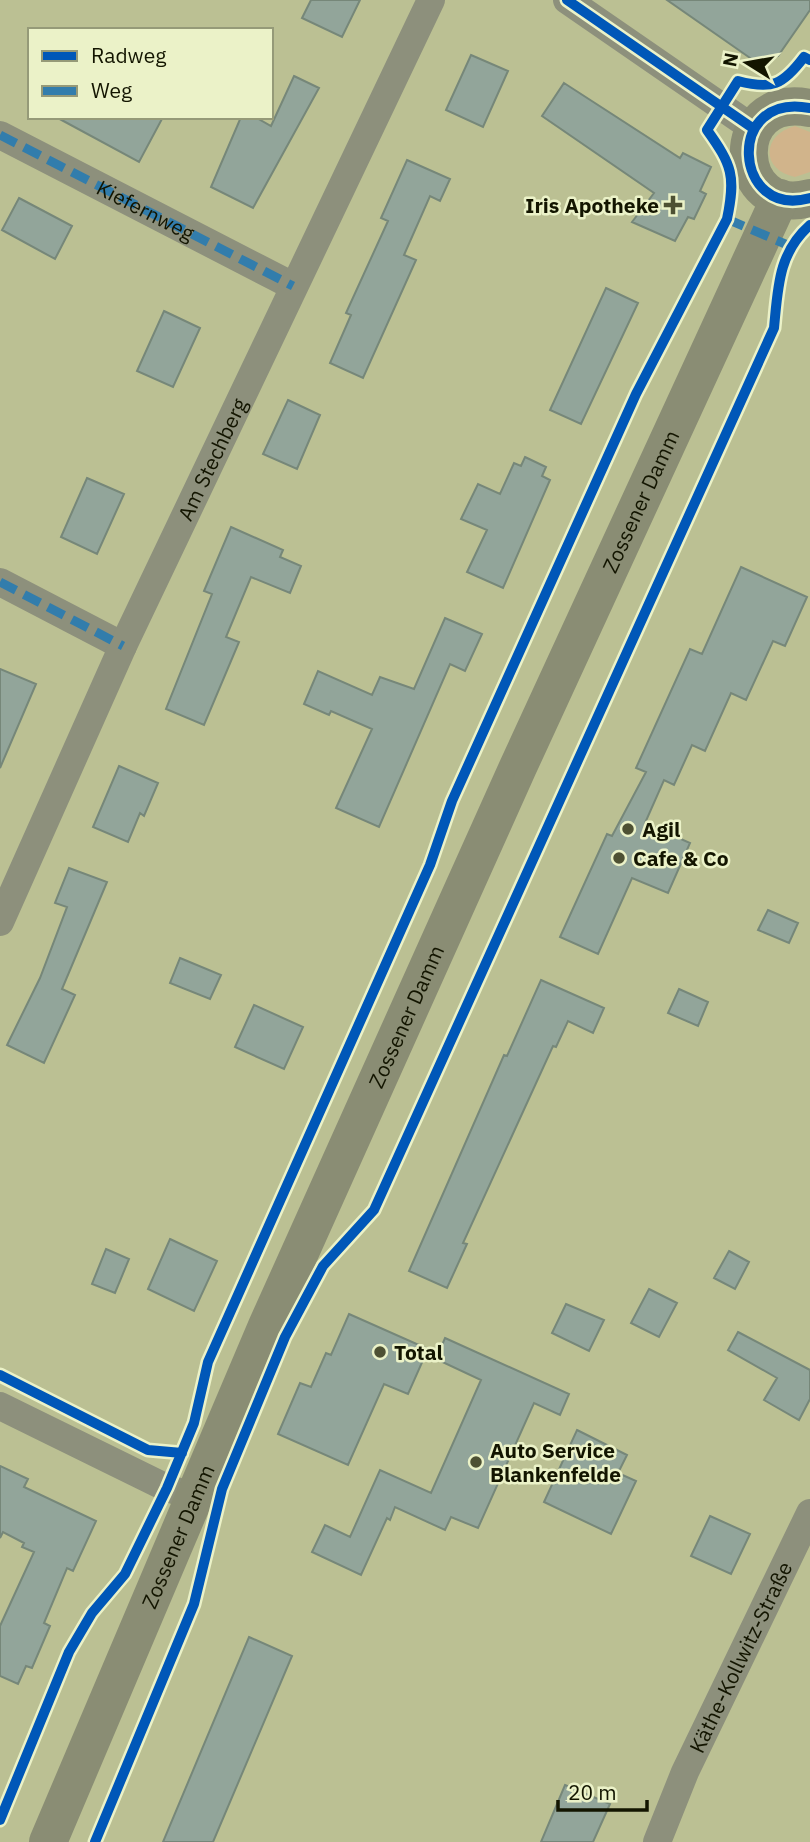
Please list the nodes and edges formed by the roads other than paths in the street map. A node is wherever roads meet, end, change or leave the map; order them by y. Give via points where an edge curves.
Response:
1 (431, 0) edge
2 (567, 0) edge
3 (810, 108) edge
4 (754, 129) junction
5 (0, 135) edge
6 (795, 198) edge
7 (293, 286) junction
8 (0, 582) edge
9 (123, 646) junction
10 (0, 922) edge
11 (0, 1406) edge
12 (195, 1497) junction
13 (810, 1513) edge
14 (48, 1842) edge
15 (657, 1842) edge

1 - 7 street, Am Stechberg
2 - 4 street
3 - 4 main road via 778,109
4 - 6 main road via 747,156 751,170 762,187
5 - 7 street, Kiefernweg
6 - 12 main road, Zossener Damm via 499,808
7 - 9 street, Am Stechberg
8 - 9 street
9 - 10 street, Am Stechberg
11 - 12 street via 167,1488
12 - 14 main road, Zossener Damm
13 - 15 street, Käthe-Kollwitz-Straße via 685,1772

